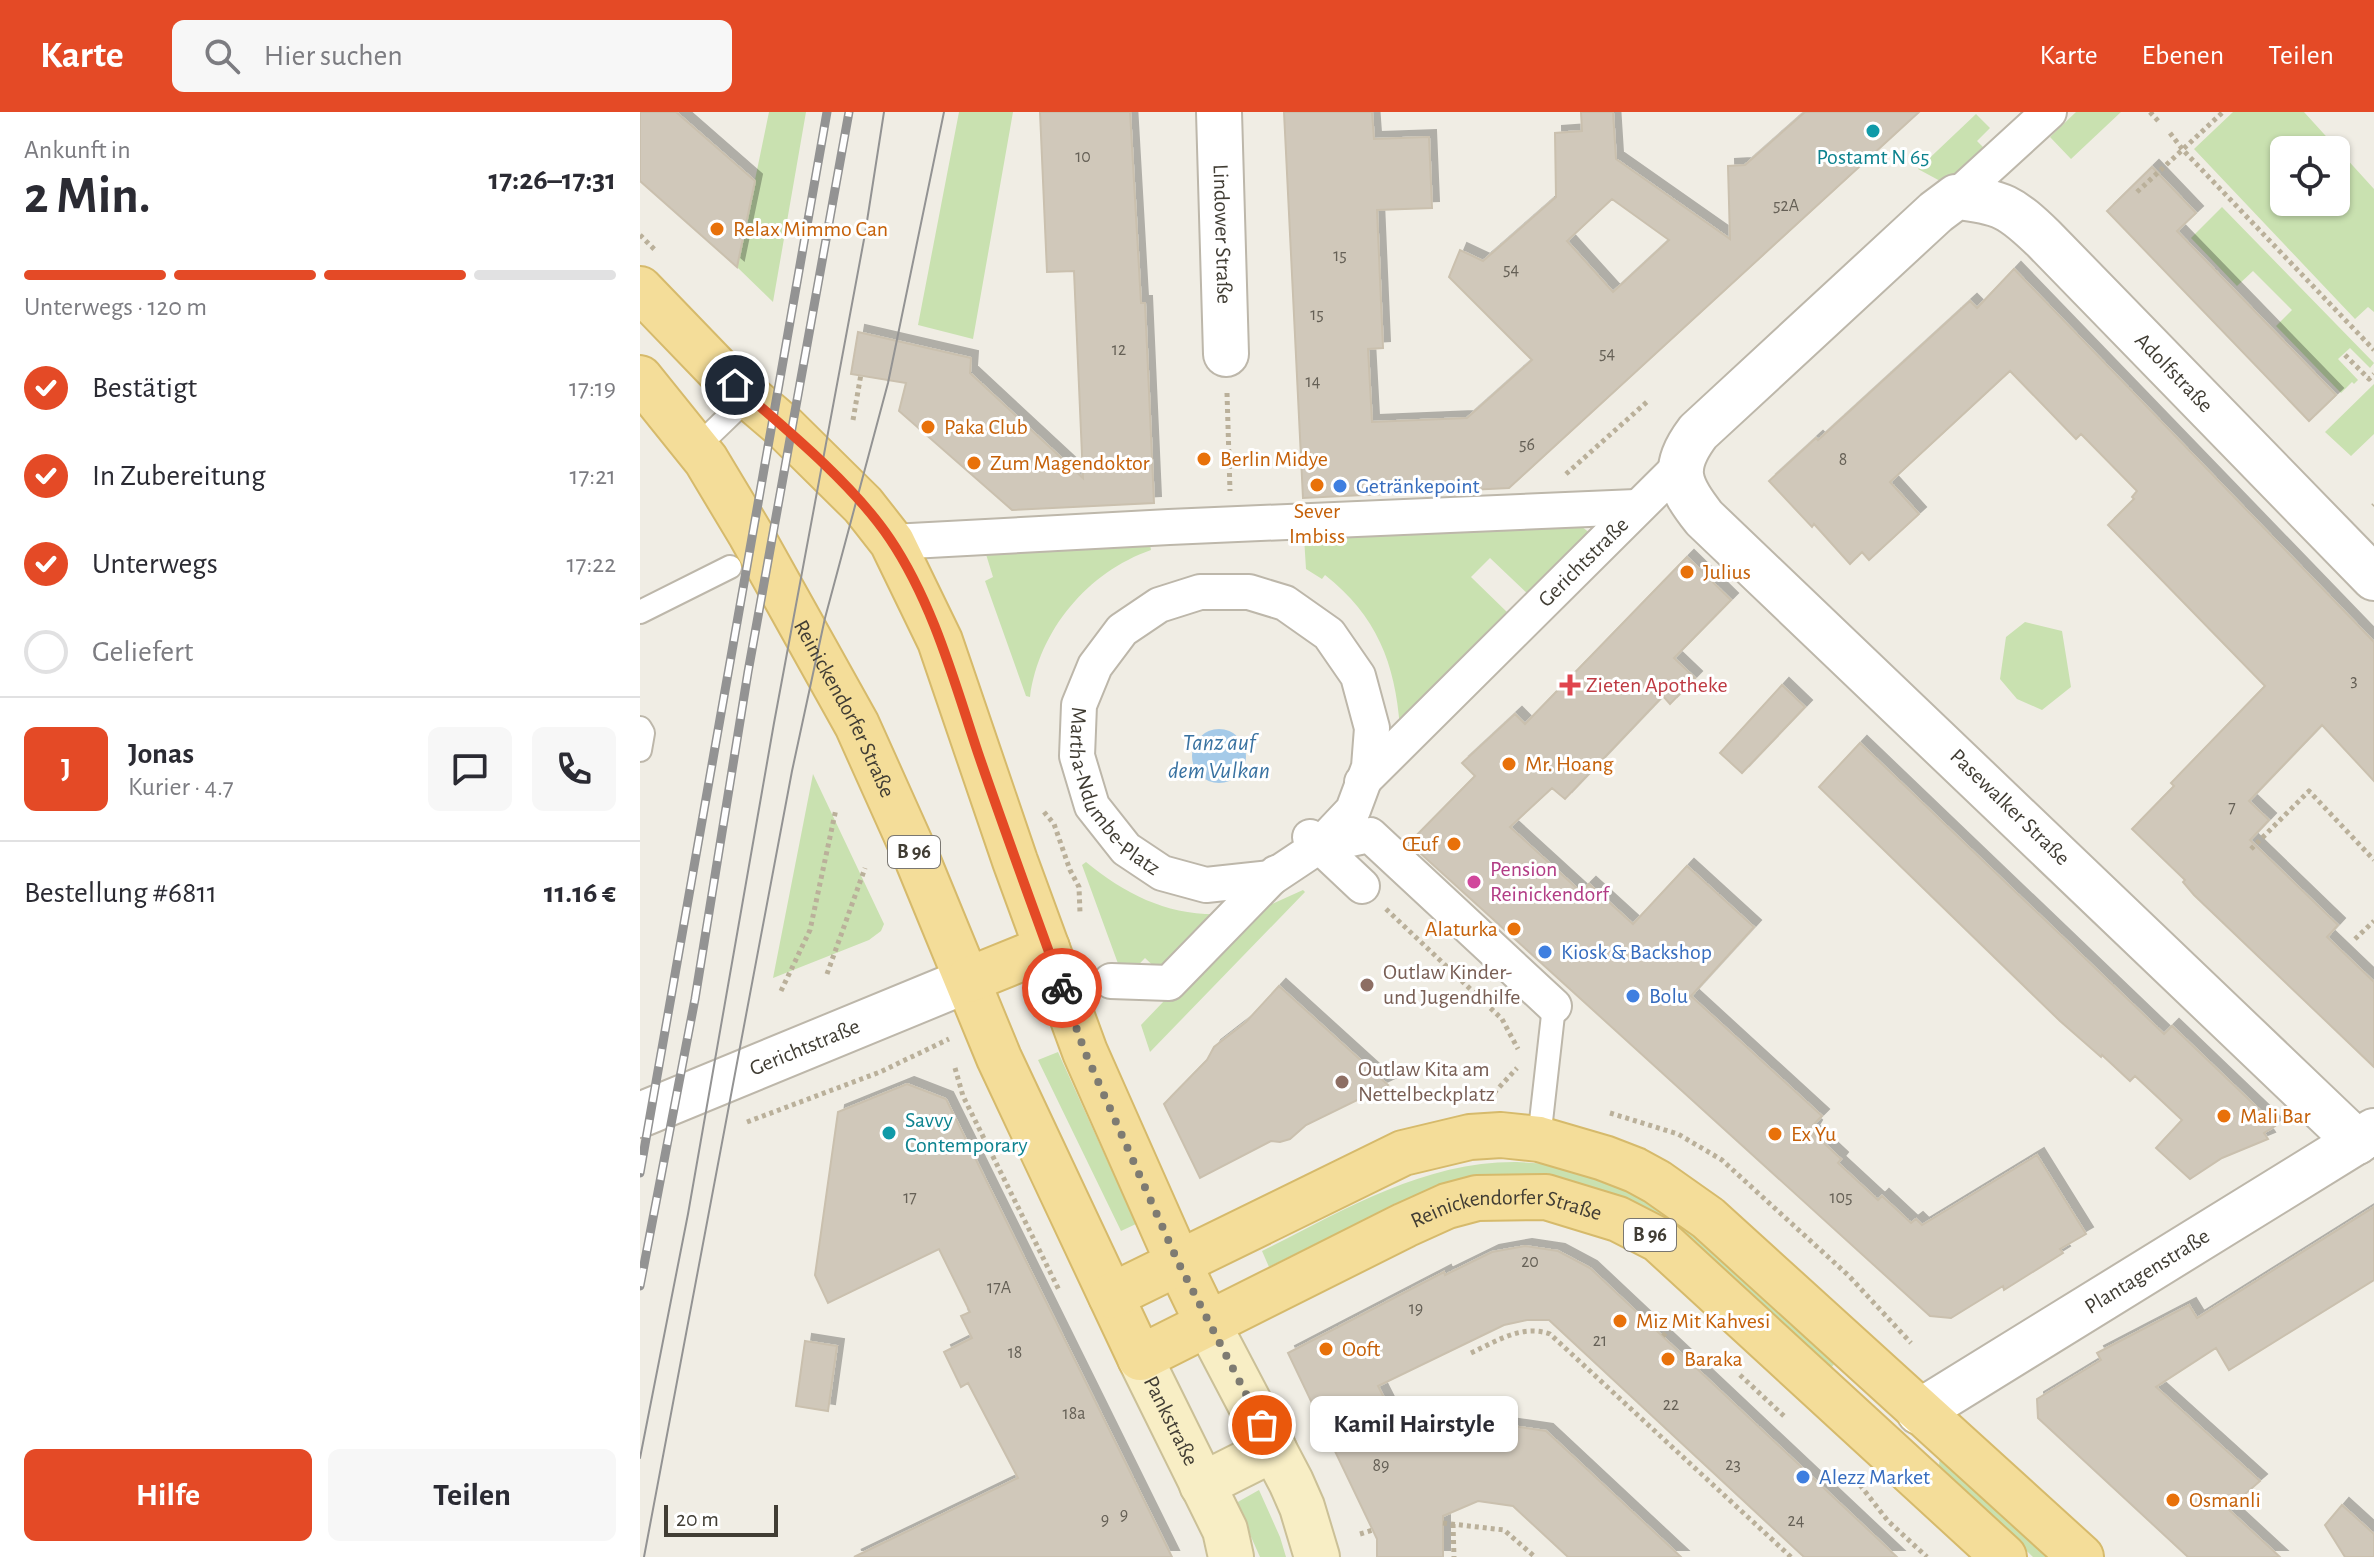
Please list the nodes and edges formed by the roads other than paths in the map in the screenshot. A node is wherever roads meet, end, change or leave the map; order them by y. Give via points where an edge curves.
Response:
1 (1219, 112) edge
2 (2049, 112) edge
3 (1956, 197) junction
4 (640, 289) edge
5 (1227, 374) road end
6 (640, 378) edge
7 (749, 397) junction
8 (696, 448) junction
9 (1682, 464) junction
10 (1636, 507) junction
11 (892, 542) junction
12 (730, 567) dead end
13 (2374, 578) edge
14 (640, 612) edge
15 (640, 728) edge
16 (640, 750) edge
17 (1364, 781) junction
18 (1314, 842) junction
19 (1271, 878) junction
20 (1362, 886) road end
21 (1063, 936) junction
22 (968, 980) junction
23 (1111, 981) dead end
24 (1554, 1006) joint
25 (641, 1109) edge
26 (2366, 1136) edge
27 (1539, 1139) junction
28 (1178, 1262) junction
29 (1111, 1296) junction
30 (1208, 1324) junction
31 (1140, 1358) junction
32 (1919, 1412) junction
33 (1274, 1449) junction
34 (1887, 1449) junction
35 (1202, 1485) junction
36 (1231, 1557) edge
37 (1317, 1557) edge
38 (2004, 1557) edge
39 (2081, 1557) edge

1 - 5 street, Lindower Straße
2 - 3 street, Gerichtstraße
3 - 9 street, Gerichtstraße via 1698,432
3 - 13 street, Adolfstraße via 1990,201 2026,221
4 - 7 main road
6 - 8 main road, Reinickendorfer Straße / B 96
7 - 8 lane
7 - 11 main road via 863,505
8 - 22 main road, Reinickendorfer Straße / B 96 via 857,725
9 - 10 street, Gerichtstraße
9 - 26 street, Pasewalker Straße via 1684,493 1704,518
10 - 11 street
10 - 17 street, Gerichtstraße
11 - 21 main road via 940,641
12 - 14 lane
15 - 16 lane
17 - 18 street, Martha-Ndumbe-Platz via 1353,810
17 - 19 street, Martha-Ndumbe-Platz via 1372,728 1358,676 1329,634 1285,603 1249,592 1200,592 1159,605 1122,630 1095,666 1079,705 1077,756 1092,806 1126,849 1162,873 1206,885
18 - 19 street, Martha-Ndumbe-Platz
18 - 20 street
18 - 24 street via 1370,835
19 - 23 street via 1169,983
21 - 22 main road
21 - 28 main road via 1085,1052
22 - 25 street, Gerichtstraße
22 - 29 main road, Reinickendorfer Straße / B 96
24 - 27 lane
26 - 32 street, Plantagenstraße
27 - 28 main road, B 96 via 1470,1137 1403,1153
27 - 32 main road, B 96 via 1635,1170 1708,1218
28 - 29 main road, B 96
28 - 30 main road
29 - 31 main road, Reinickendorfer Straße / B 96
30 - 31 main road, Reinickendorfer Straße / B 96
30 - 33 main road
30 - 34 main road, Reinickendorfer Straße / B 96 via 1447,1206 1477,1198 1546,1197 1618,1219 1659,1240
31 - 35 main road, Pankstraße
32 - 34 main road
32 - 39 main road, B 96
33 - 35 main road, Pankstraße
33 - 37 main road via 1302,1507
34 - 38 main road, Reinickendorfer Straße / B 96
35 - 36 main road, Pankstraße via 1225,1530

